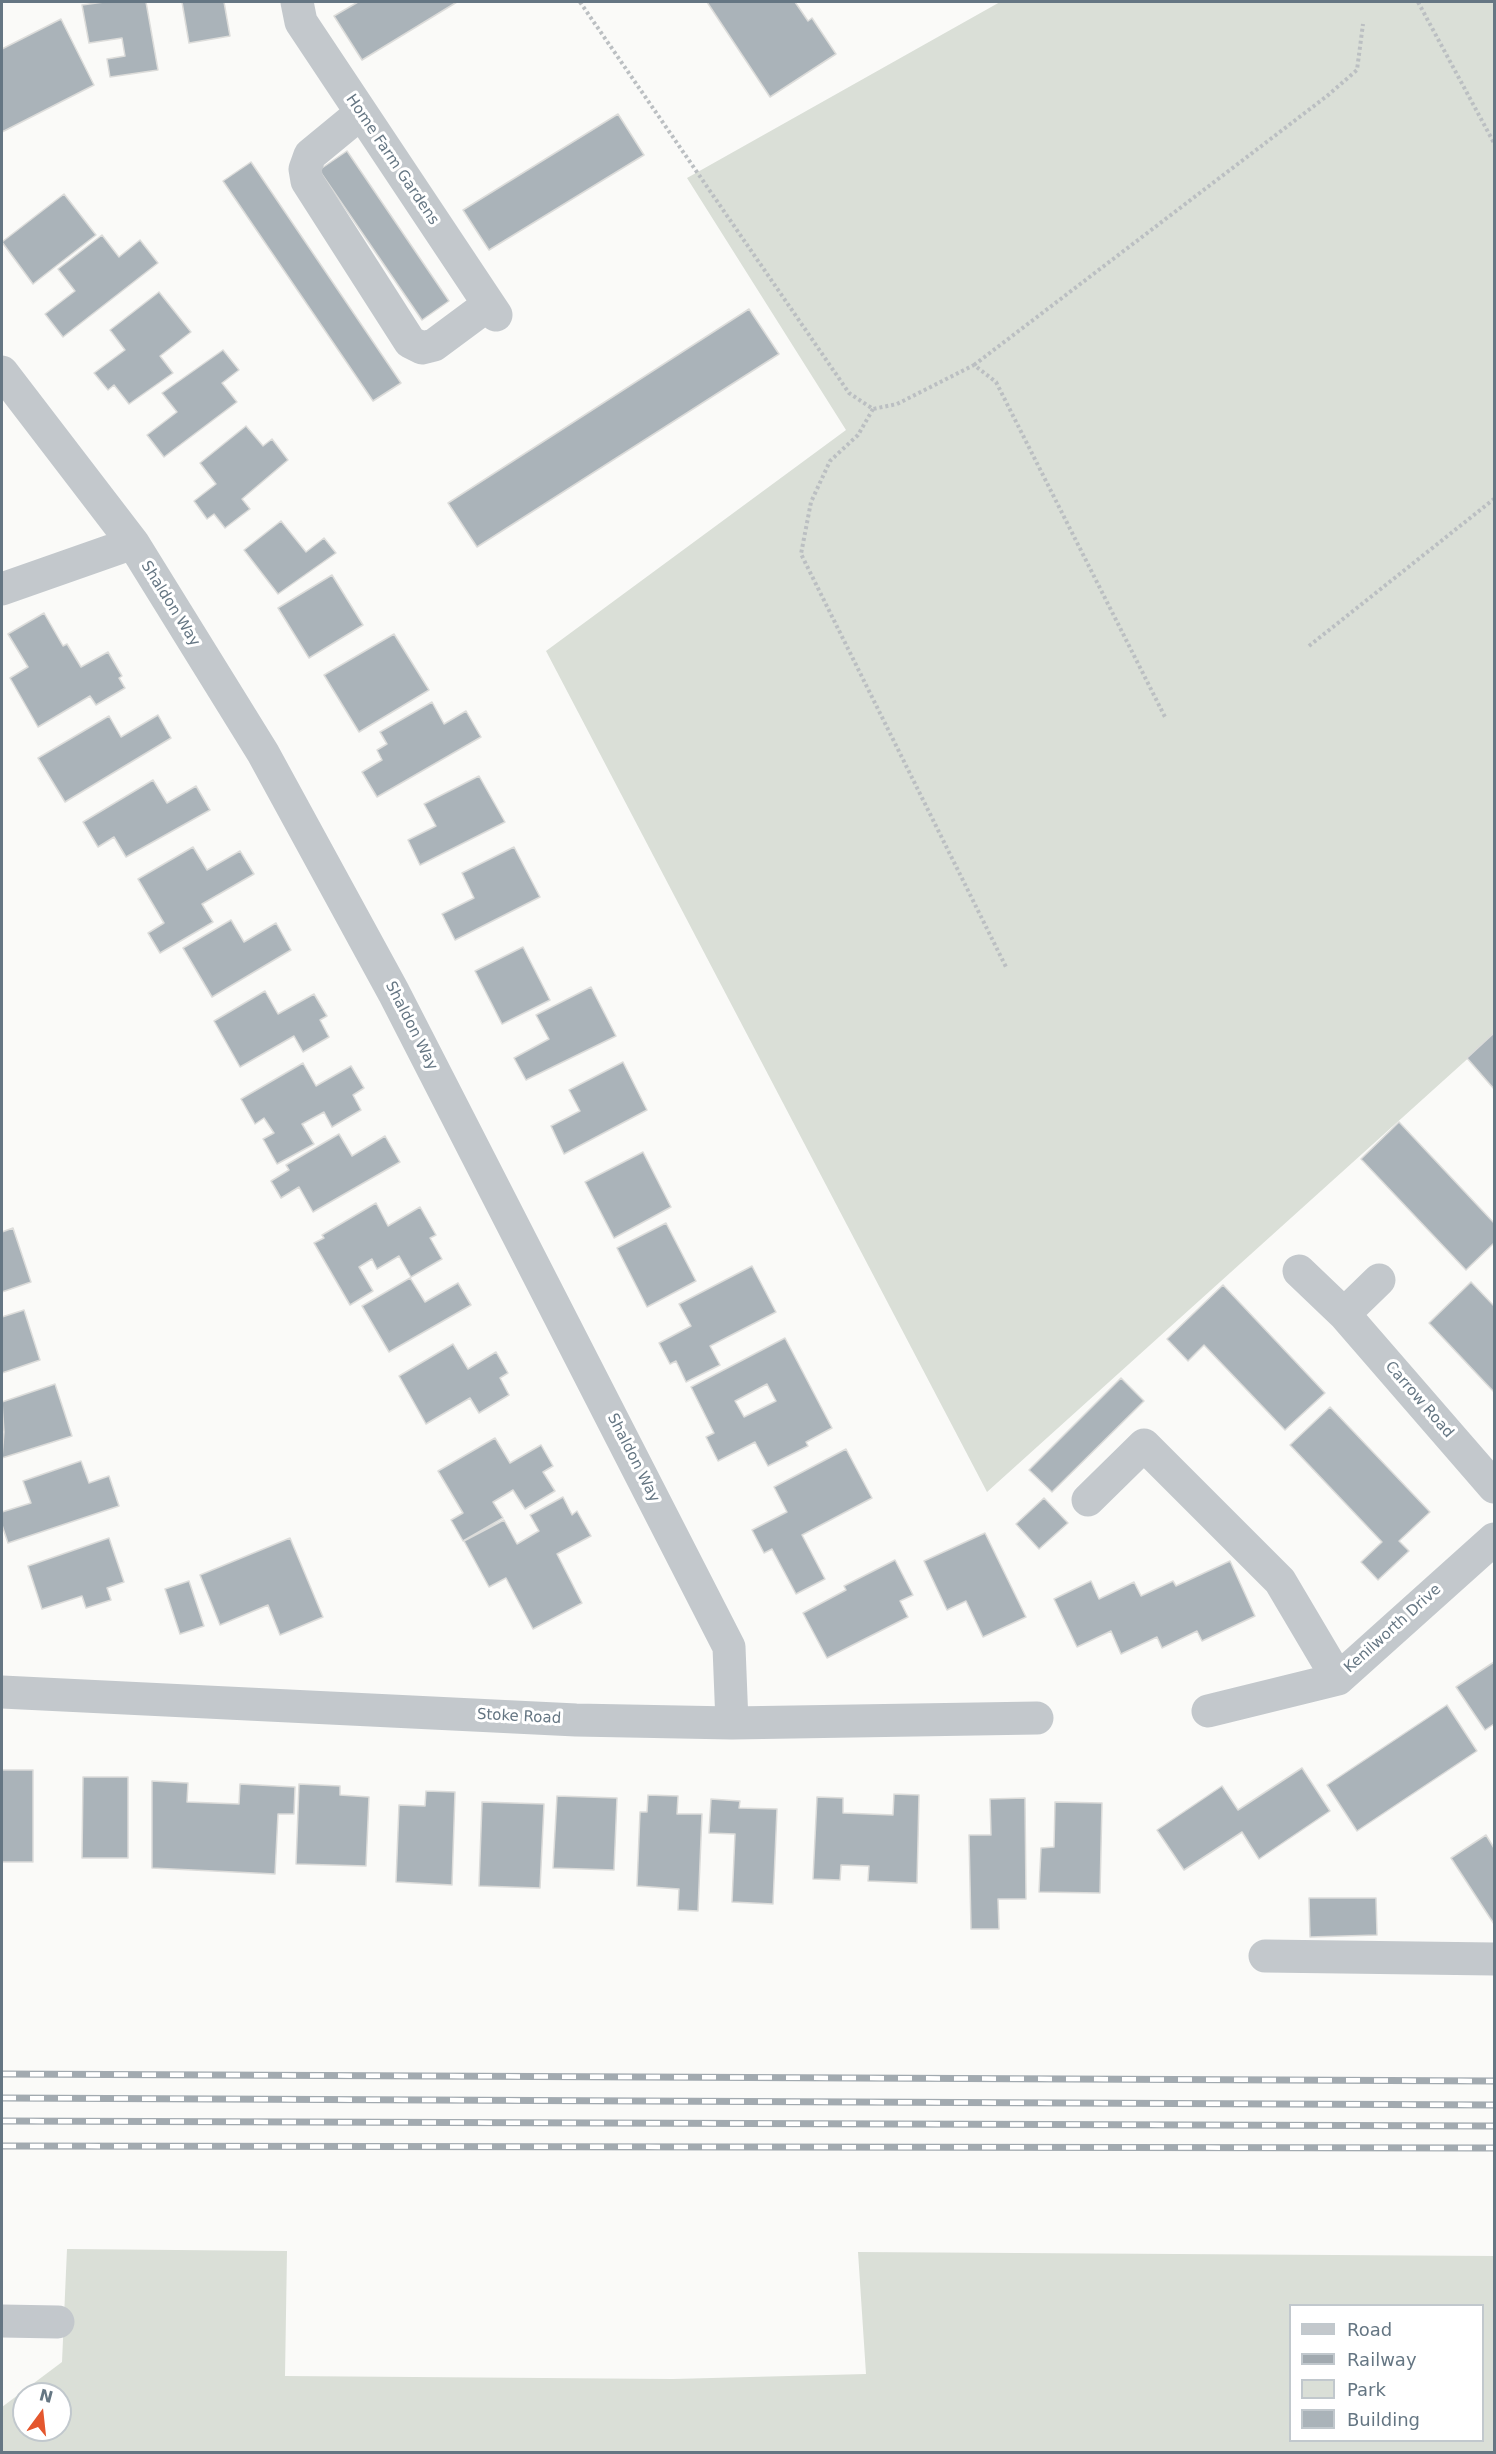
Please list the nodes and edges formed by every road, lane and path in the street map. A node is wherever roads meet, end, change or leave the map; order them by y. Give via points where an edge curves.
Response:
1 (297, 2) edge
2 (580, 2) edge
3 (1418, 2) edge
4 (1363, 24) dead end
5 (361, 113) junction
6 (1494, 143) edge
7 (975, 365) junction
8 (2, 372) edge
9 (873, 409) junction
10 (1494, 499) edge
11 (133, 543) junction
12 (2, 588) edge
13 (1309, 646) dead end
14 (1166, 717) dead end
15 (1006, 967) dead end
16 (1299, 1271) dead end
17 (1379, 1280) dead end
18 (1344, 1314) junction
19 (1494, 1486) edge
20 (1088, 1500) dead end
21 (1494, 1539) edge
22 (1338, 1679) junction
23 (2, 1692) edge
24 (1208, 1711) dead end
25 (1037, 1718) dead end
26 (732, 1723) junction
27 (1265, 1956) dead end
28 (1494, 1959) edge
29 (2, 2321) edge
30 (58, 2322) dead end

1 - 5 street, Home Farm Gardens via 301,22
2 - 9 path via 849,393
3 - 6 path
4 - 7 path via 1357,70
5 - 5 street, Home Farm Gardens via 492,310 434,345 422,348 410,342 307,181 304,169 310,155
7 - 9 path via 897,404
7 - 14 path via 996,382
8 - 11 street, Shaldon Way
9 - 15 path via 858,435 830,461 811,502 801,554
10 - 13 path
11 - 12 street
11 - 26 street, Shaldon Way via 263,753 394,993 729,1647
16 - 18 street, Carrow Road
17 - 18 street
18 - 19 street, Carrow Road
20 - 22 street via 1144,1445 1280,1581
21 - 22 street, Kenilworth Drive
22 - 24 street, Kenilworth Drive
23 - 26 street, Stoke Road via 576,1720
25 - 26 street, Stoke Road
27 - 28 street
29 - 30 street

